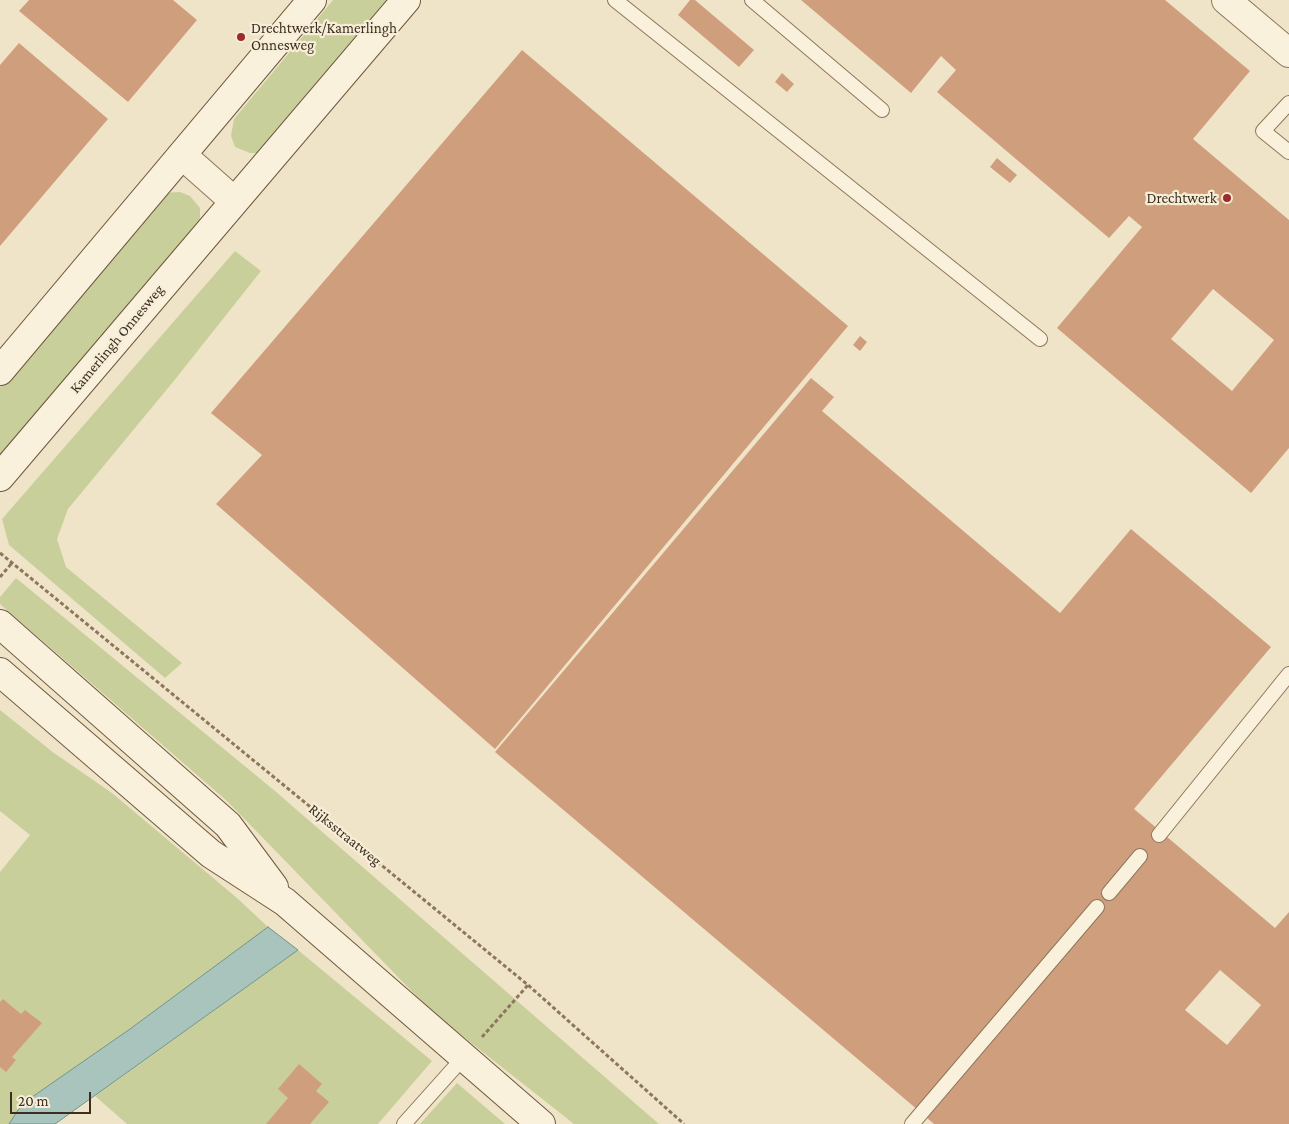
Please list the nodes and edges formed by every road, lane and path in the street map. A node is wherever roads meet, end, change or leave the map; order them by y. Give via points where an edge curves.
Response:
1 (312, 0) edge
2 (406, 0) edge
3 (615, 0) edge
4 (752, 0) edge
5 (1226, 0) edge
6 (1286, 44) edge
7 (1289, 103) edge
8 (882, 110) dead end
9 (1289, 152) edge
10 (182, 155) junction
11 (234, 201) junction
12 (1040, 339) dead end
13 (0, 371) edge
14 (0, 477) edge
15 (0, 553) edge
16 (12, 563) junction
17 (0, 577) edge
18 (0, 624) edge
19 (0, 672) edge
20 (1289, 674) edge
21 (1159, 835) dead end
22 (1140, 856) dead end
23 (1109, 893) dead end
24 (285, 902) junction
25 (1097, 907) dead end
26 (528, 985) junction
27 (463, 1058) junction
28 (404, 1124) edge
29 (541, 1124) edge
30 (684, 1124) edge
31 (912, 1124) edge

1 - 10 street
2 - 11 street, Kamerlingh Onnesweg
3 - 12 lane
4 - 8 lane
5 - 6 street
7 - 9 lane via 1263,131
10 - 11 street
10 - 13 street
11 - 14 street, Kamerlingh Onnesweg
15 - 16 path, Rijksstraatweg
16 - 17 path
16 - 26 path, Rijksstraatweg
18 - 24 street via 228,825
19 - 24 street via 211,854
20 - 21 lane
22 - 23 lane
24 - 27 street
25 - 31 lane
26 - 27 path
26 - 30 path, Rijksstraatweg
27 - 28 lane
27 - 29 street

